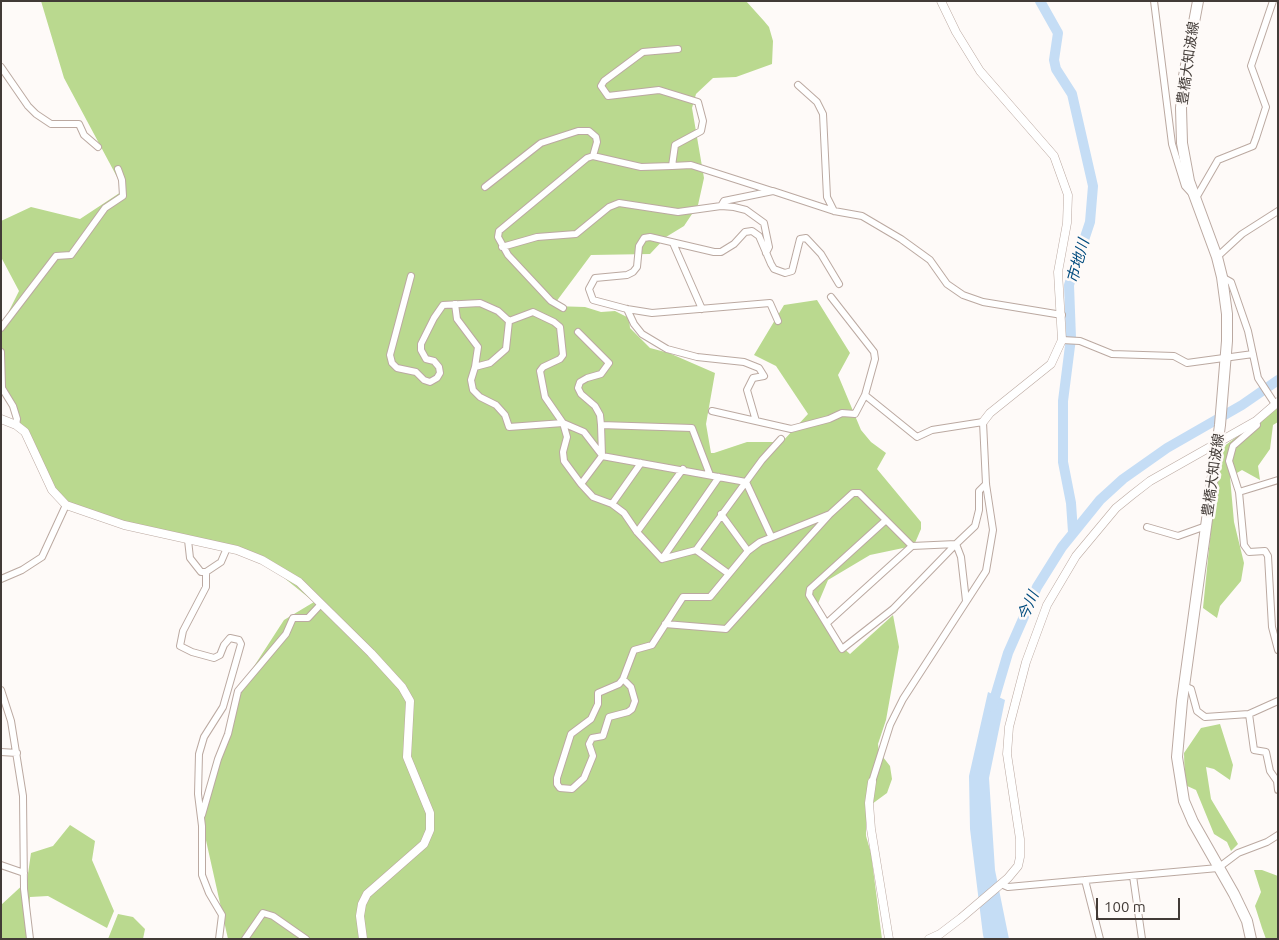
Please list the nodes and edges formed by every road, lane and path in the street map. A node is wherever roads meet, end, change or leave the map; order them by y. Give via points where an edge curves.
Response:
1 (941, 1) edge
2 (1154, 1) edge
3 (1198, 1) edge
4 (1273, 1) edge
5 (678, 49) dead end
6 (1, 67) edge
7 (798, 85) dead end
8 (98, 147) dead end
9 (593, 156) junction
10 (672, 166) junction
11 (118, 168) dead end
12 (485, 187) dead end
13 (773, 192) junction
14 (1196, 198) junction
15 (720, 206) junction
16 (834, 211) junction
17 (1278, 211) edge
18 (673, 243) junction
19 (502, 247) junction
20 (766, 253) junction
21 (1217, 257) junction
22 (411, 276) dead end
23 (1222, 277) junction
24 (839, 284) dead end
25 (831, 297) dead end
26 (455, 304) junction
27 (563, 308) dead end
28 (702, 308) junction
29 (627, 309) junction
30 (1062, 315) junction
31 (508, 321) junction
32 (778, 321) dead end
33 (1, 328) edge
34 (578, 332) dead end
35 (1062, 340) junction
36 (1, 352) edge
37 (1253, 354) junction
38 (1226, 358) junction
39 (475, 367) junction
40 (865, 395) junction
41 (1276, 403) edge
42 (712, 411) dead end
43 (1, 419) edge
44 (756, 420) junction
45 (1256, 421) junction
46 (983, 422) junction
47 (563, 423) junction
48 (16, 425) junction
49 (601, 425) junction
50 (781, 439) dead end
51 (1217, 444) junction
52 (602, 456) junction
53 (642, 463) junction
54 (683, 469) junction
55 (710, 475) junction
56 (719, 476) junction
57 (1278, 480) edge
58 (746, 482) junction
59 (581, 484) junction
60 (986, 484) junction
61 (1239, 492) junction
62 (612, 504) junction
63 (66, 505) junction
64 (721, 514) junction
65 (830, 514) junction
66 (886, 520) junction
67 (1206, 526) junction
68 (1148, 527) dead end
69 (637, 532) junction
70 (771, 536) junction
71 (188, 540) junction
72 (956, 544) junction
73 (912, 546) junction
74 (227, 548) junction
75 (696, 550) junction
76 (748, 551) junction
77 (662, 559) junction
78 (206, 572) junction
79 (729, 574) junction
80 (1, 579) edge
81 (966, 601) junction
82 (321, 604) junction
83 (827, 622) junction
84 (666, 624) junction
85 (1278, 650) edge
86 (623, 679) junction
87 (1184, 686) junction
88 (1, 690) edge
89 (1278, 701) edge
90 (1249, 714) junction
91 (1, 752) edge
92 (17, 753) junction
93 (872, 782) joint
94 (1278, 790) edge
95 (201, 818) junction
96 (1278, 835) edge
97 (1, 865) edge
98 (1218, 868) junction
99 (24, 873) junction
100 (1133, 876) junction
101 (1085, 880) junction
102 (1001, 884) junction
103 (30, 939) edge
104 (219, 939) edge
105 (245, 939) edge
106 (306, 939) edge
107 (363, 939) edge
108 (889, 939) edge
109 (929, 939) edge
110 (1100, 939) edge
111 (1142, 939) edge
112 (1251, 939) edge

1 - 30 street via 980,70 1054,156 1061,170 1069,208 1058,272
2 - 14 street via 1172,144 1185,186
3 - 14 main road, 豊橋大知波線 via 1181,108 1182,143
4 - 14 street via 1251,66 1266,107 1253,146 1218,160
5 - 10 street via 643,52 601,86 608,96 659,90 698,102 703,121 701,131 675,145
6 - 8 street via 36,114 51,124 79,124 84,135
7 - 16 street via 817,102 823,114 827,197
9 - 10 street via 641,167
9 - 12 street via 596,137 588,131 578,131 541,144
9 - 19 street via 578,164 499,231
10 - 13 street via 691,165
11 - 33 street via 123,196 105,208 71,255 56,256
13 - 15 street via 724,201
13 - 16 street
14 - 21 main road, 豊橋大知波線
15 - 19 street via 678,212 614,204 576,234 537,237
15 - 20 street via 746,210 764,223 769,247
16 - 30 street via 862,216 902,238 930,260 947,284 963,295 983,302
17 - 21 street via 1242,234
18 - 20 street via 721,252 745,232 752,231 759,236
18 - 28 street
18 - 29 street via 644,238 633,272 602,276 591,282 589,289 593,300
19 - 27 street via 550,301
20 - 24 street via 774,269 790,273 800,240 806,238
21 - 23 main road, 豊橋大知波線
22 - 26 street via 390,355 397,368 416,372 430,382 436,378 439,367 426,359 421,350 422,344 438,310 443,305
23 - 37 street via 1231,282
23 - 38 main road, 豊橋大知波線 via 1227,314
25 - 40 street via 874,352
26 - 31 street via 480,303 498,311
26 - 39 street via 457,319 478,346
28 - 29 street via 652,313
28 - 32 street via 770,303
29 - 44 street via 642,334 667,349 697,357 744,362 759,368 764,376 753,378 747,390
30 - 35 street
31 - 39 street via 506,349 490,363
31 - 47 street via 533,312 560,327 563,355 540,371 546,397
34 - 49 street via 609,363 601,374 580,382 578,388 595,406
35 - 38 street via 1080,341 1112,354 1174,356 1186,363
35 - 46 street via 1051,364 990,412
36 - 48 street via 2,388 13,406
37 - 38 street
37 - 41 street via 1258,378
38 - 51 main road, 豊橋大知波線
39 - 47 street via 471,380 473,390 496,404 505,415 508,427
40 - 44 street via 855,414 842,413 791,429
40 - 46 street via 916,437 932,430
41 - 45 street
42 - 44 street
43 - 48 street
45 - 51 street
45 - 61 street via 1257,424 1234,446 1229,461
46 - 60 street
47 - 52 street via 584,432
47 - 59 street via 566,437 562,452 564,462
48 - 63 street via 25,432 52,490
49 - 52 street
49 - 55 street via 692,428
50 - 58 street
51 - 67 main road, 豊橋大知波線
51 - 102 street via 1150,481 1116,508 1076,556 1047,606 1026,662 1010,727 1007,754 1020,857 1014,872
52 - 53 street
52 - 59 street
53 - 54 street
53 - 62 street
54 - 55 street
54 - 69 street
55 - 56 street
56 - 58 street
56 - 77 street
57 - 61 street
58 - 64 street
58 - 70 street
59 - 62 street via 593,497
60 - 72 street via 979,491 975,526
60 - 81 street via 993,530 986,571
61 - 85 street via 1244,545 1249,552 1265,552 1268,556 1272,627
62 - 69 street via 624,513
63 - 71 street via 117,523
63 - 80 street via 42,557
64 - 75 street
64 - 76 street
65 - 66 street via 852,492 859,493
65 - 70 street
65 - 84 street via 726,629
66 - 73 street
66 - 83 street via 810,589 809,595
67 - 68 street via 1178,536
67 - 87 main road, 豊橋大知波線
69 - 77 street
70 - 76 street
71 - 74 street
71 - 78 street via 193,564 201,572
72 - 73 street
72 - 81 street via 961,557
72 - 83 street via 893,609 842,649
73 - 83 street
74 - 78 street via 221,562
74 - 82 street via 262,560 290,576
75 - 77 street
75 - 79 street
76 - 79 street
78 - 95 street via 206,587 183,631 180,646 214,658 220,655 230,638 239,640 241,648 223,707 204,738 199,754
79 - 84 street via 710,597 683,598
81 - 93 street via 903,699 890,725
82 - 95 street via 308,618 293,618 286,634 238,691
82 - 107 street via 371,652 410,701 407,757 430,813 429,836 424,844 367,894 360,916
84 - 86 street via 652,645 634,650
86 - 86 street via 598,693 598,704 591,719 571,734 557,778 560,788 572,788 584,778 593,756 589,744 592,738 603,736 609,717 632,709 635,701 631,687
87 - 90 street via 1191,689 1197,711 1205,717
87 - 98 main road, 豊橋大知波線 via 1177,746 1181,792
88 - 92 street
89 - 90 street
90 - 94 street via 1254,750 1266,752
91 - 92 street
92 - 99 street via 23,796
93 - 108 street via 869,803 871,829
95 - 104 street via 202,875 222,915
96 - 98 street via 1238,853
97 - 99 street
98 - 100 street
98 - 112 main road, 豊橋大知波線 via 1234,894
99 - 103 street
100 - 101 street
100 - 111 street
101 - 102 street via 1008,888
101 - 110 street
102 - 109 street via 940,934
105 - 106 street via 263,913 273,916

